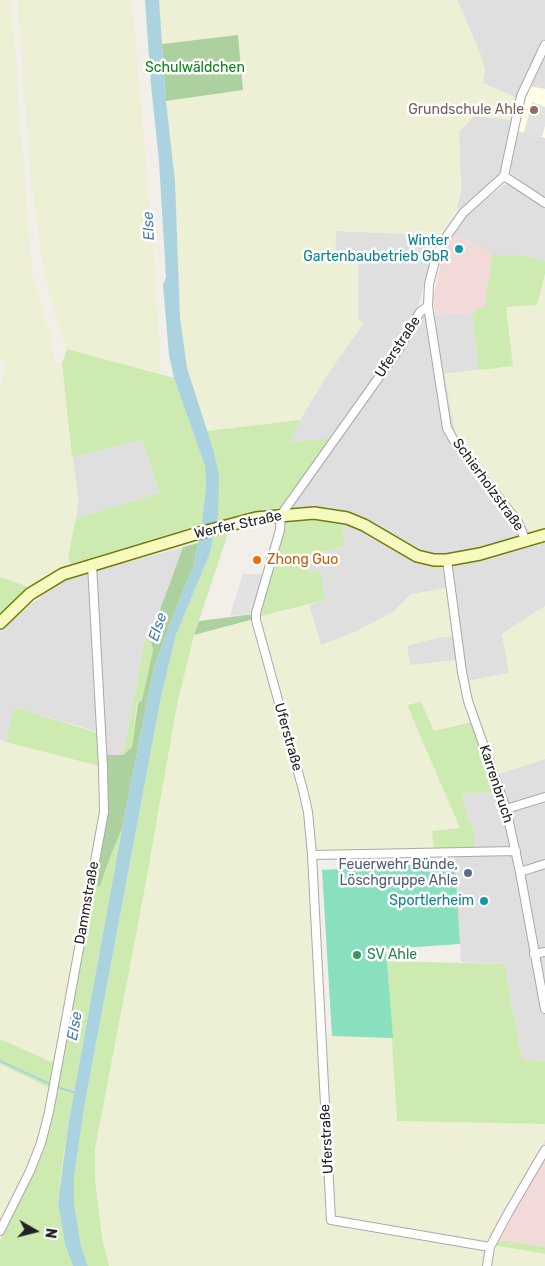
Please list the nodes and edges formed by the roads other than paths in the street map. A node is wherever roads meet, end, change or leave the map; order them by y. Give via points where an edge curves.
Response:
1 (545, 45) edge
2 (504, 176) junction
3 (545, 203) edge
4 (428, 306) junction
5 (281, 515) junction
6 (545, 535) edge
7 (526, 542) junction
8 (447, 560) junction
9 (92, 564) junction
10 (0, 623) edge
11 (545, 797) edge
12 (506, 809) junction
13 (516, 851) junction
14 (312, 855) junction
15 (545, 864) edge
16 (520, 872) junction
17 (545, 952) edge
18 (534, 954) junction
19 (545, 1009) edge
20 (545, 1150) edge
21 (0, 1231) edge
22 (490, 1247) junction
23 (487, 1266) edge

1 - 2 street via 521,96
2 - 3 street
2 - 4 street, Schierholzstraße via 463,213 444,240 429,284
4 - 5 street, Uferstraße via 420,312 399,349
4 - 7 street, Schierholzstraße via 447,428 518,522
5 - 8 main road, Werfer Straße via 314,513 347,518 417,556
5 - 9 main road, Werfer Straße via 256,518
5 - 14 street, Uferstraße via 280,530 256,620 304,790
6 - 7 main road, Werfer Straße
7 - 8 main road, Werfer Straße
8 - 12 street, Karrenbruch via 468,701
9 - 10 main road, Werfer Straße via 64,574 30,594
9 - 21 street, Dammstraße via 104,812 49,1112 30,1171
11 - 12 street
12 - 13 street, Karrenbruch
13 - 14 street
13 - 16 street, Karrenbruch
14 - 22 street, Uferstraße via 331,1220
15 - 16 street
16 - 18 street, Karrenbruch
17 - 18 street
18 - 19 street, Karrenbruch
20 - 22 street
22 - 23 street

